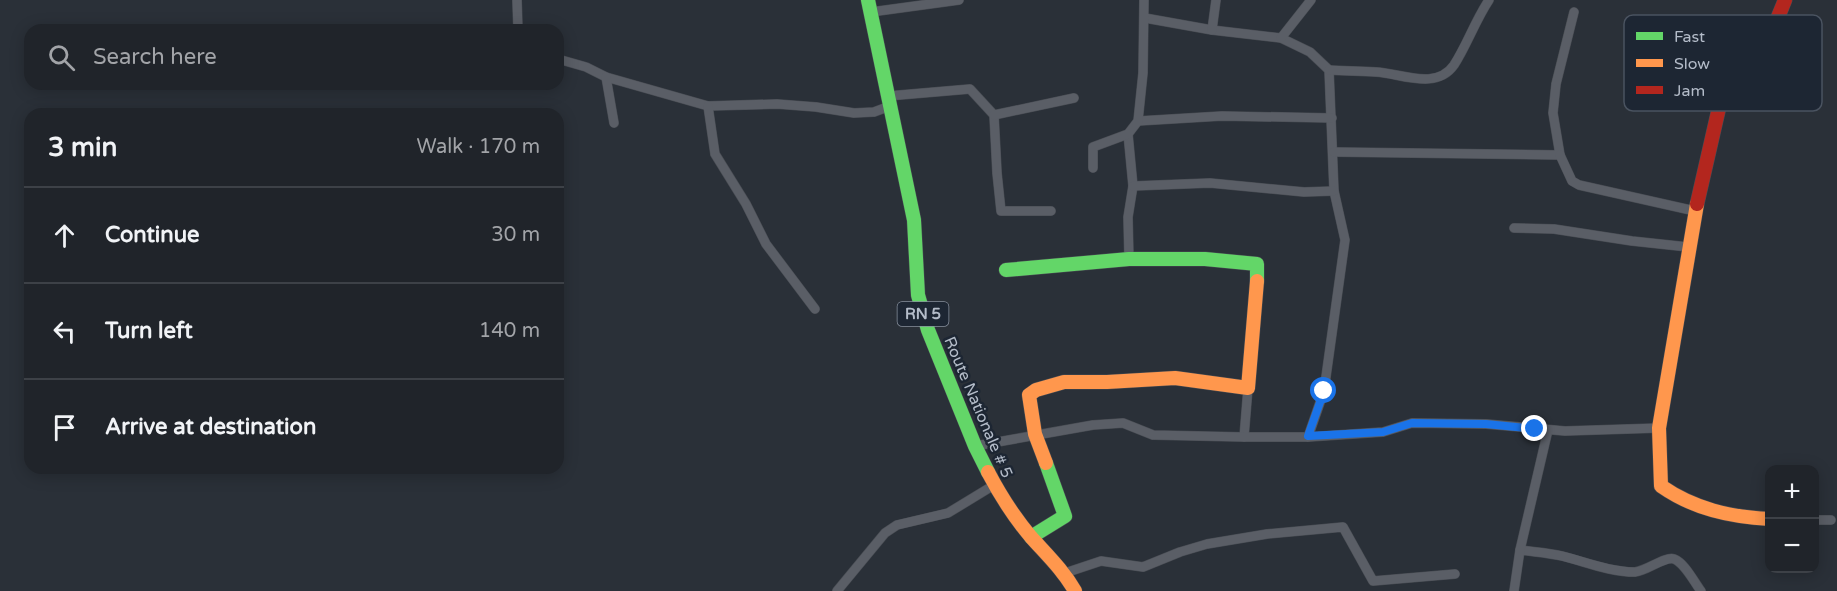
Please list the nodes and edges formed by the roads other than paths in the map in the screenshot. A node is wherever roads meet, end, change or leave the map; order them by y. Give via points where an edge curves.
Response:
1 (517, 0) edge
2 (959, 0) edge
3 (1144, 0) edge
4 (1216, 0) edge
5 (1311, 0) edge
6 (1489, 0) edge
7 (1785, 0) edge
8 (869, 6) edge
9 (1574, 12) dead end
10 (1779, 15) edge
11 (1145, 18) junction
12 (518, 24) edge
13 (1212, 30) junction
14 (1281, 38) junction
15 (564, 60) edge
16 (1329, 70) junction
17 (606, 77) junction
18 (1074, 98) dead end
19 (889, 101) junction
20 (708, 106) junction
21 (1718, 111) edge
22 (994, 115) junction
23 (1332, 118) junction
24 (1138, 121) junction
25 (614, 123) dead end
26 (1128, 134) junction
27 (1334, 152) junction
28 (1560, 155) junction
29 (1093, 168) dead end
30 (1133, 186) junction
31 (1334, 191) junction
32 (1051, 211) dead end
33 (1695, 211) junction
34 (1514, 228) dead end
35 (1688, 247) junction
36 (1129, 258) junction
37 (1006, 270) dead end
38 (815, 309) dead end
39 (1248, 388) junction
40 (1659, 428) junction
41 (1548, 430) junction
42 (1035, 434) junction
43 (1244, 436) junction
44 (1308, 436) junction
45 (975, 446) junction
46 (994, 485) junction
47 (1765, 519) edge
48 (1819, 520) edge
49 (1831, 520) dead end
50 (1031, 537) junction
51 (1520, 550) junction
52 (1065, 573) junction
53 (1455, 574) dead end
54 (837, 591) edge
55 (1075, 591) edge
56 (1514, 591) edge
57 (1701, 591) edge

1 - 12 street
2 - 8 street
3 - 11 street
4 - 13 street
5 - 14 street
6 - 16 street via 1453,67 1439,78 1417,80 1378,72
7 - 10 street
8 - 19 street, Route Nationale # 5 / RN 5
9 - 28 street via 1553,113
11 - 13 street
11 - 24 street
13 - 14 street
14 - 16 street via 1310,52
15 - 17 street
16 - 23 street
17 - 20 street
17 - 25 street
18 - 22 street
19 - 20 street via 874,112 854,113 777,104
19 - 22 street via 970,89
19 - 45 street, Route Nationale # 5 / RN 5 via 914,220 918,295 928,330
20 - 38 street via 715,154 766,244
21 - 33 street
22 - 32 street via 1001,211
23 - 24 street via 1222,116
23 - 27 street
24 - 26 street
26 - 29 street via 1093,147
26 - 30 street
27 - 28 street
27 - 31 street
28 - 33 street via 1572,181 1579,186
30 - 31 street via 1210,183
30 - 36 street via 1128,217
31 - 44 street via 1345,240 1324,391
33 - 35 street
34 - 35 street via 1554,229
35 - 40 street
36 - 37 street
36 - 39 street via 1257,264
39 - 42 street via 1175,378 1064,382 1029,395
39 - 43 street
40 - 41 street
40 - 47 street via 1661,486 1676,498 1708,512
41 - 44 street via 1412,423 1383,432
41 - 51 street
42 - 43 street via 1123,423 1153,435
42 - 45 street
42 - 50 street via 1065,516
43 - 44 street
45 - 46 street, Route Nationale # 5 / RN 5
46 - 50 street, Route Nationale # 5 / RN 5
46 - 54 street via 948,513 897,525 885,533
48 - 49 street
50 - 52 street, Route Nationale # 5 / RN 5
51 - 56 street
51 - 57 street via 1637,572 1673,559
52 - 53 street via 1101,561 1143,567 1207,544 1343,527 1373,581
52 - 55 street, Route Nationale # 5 / RN 5

